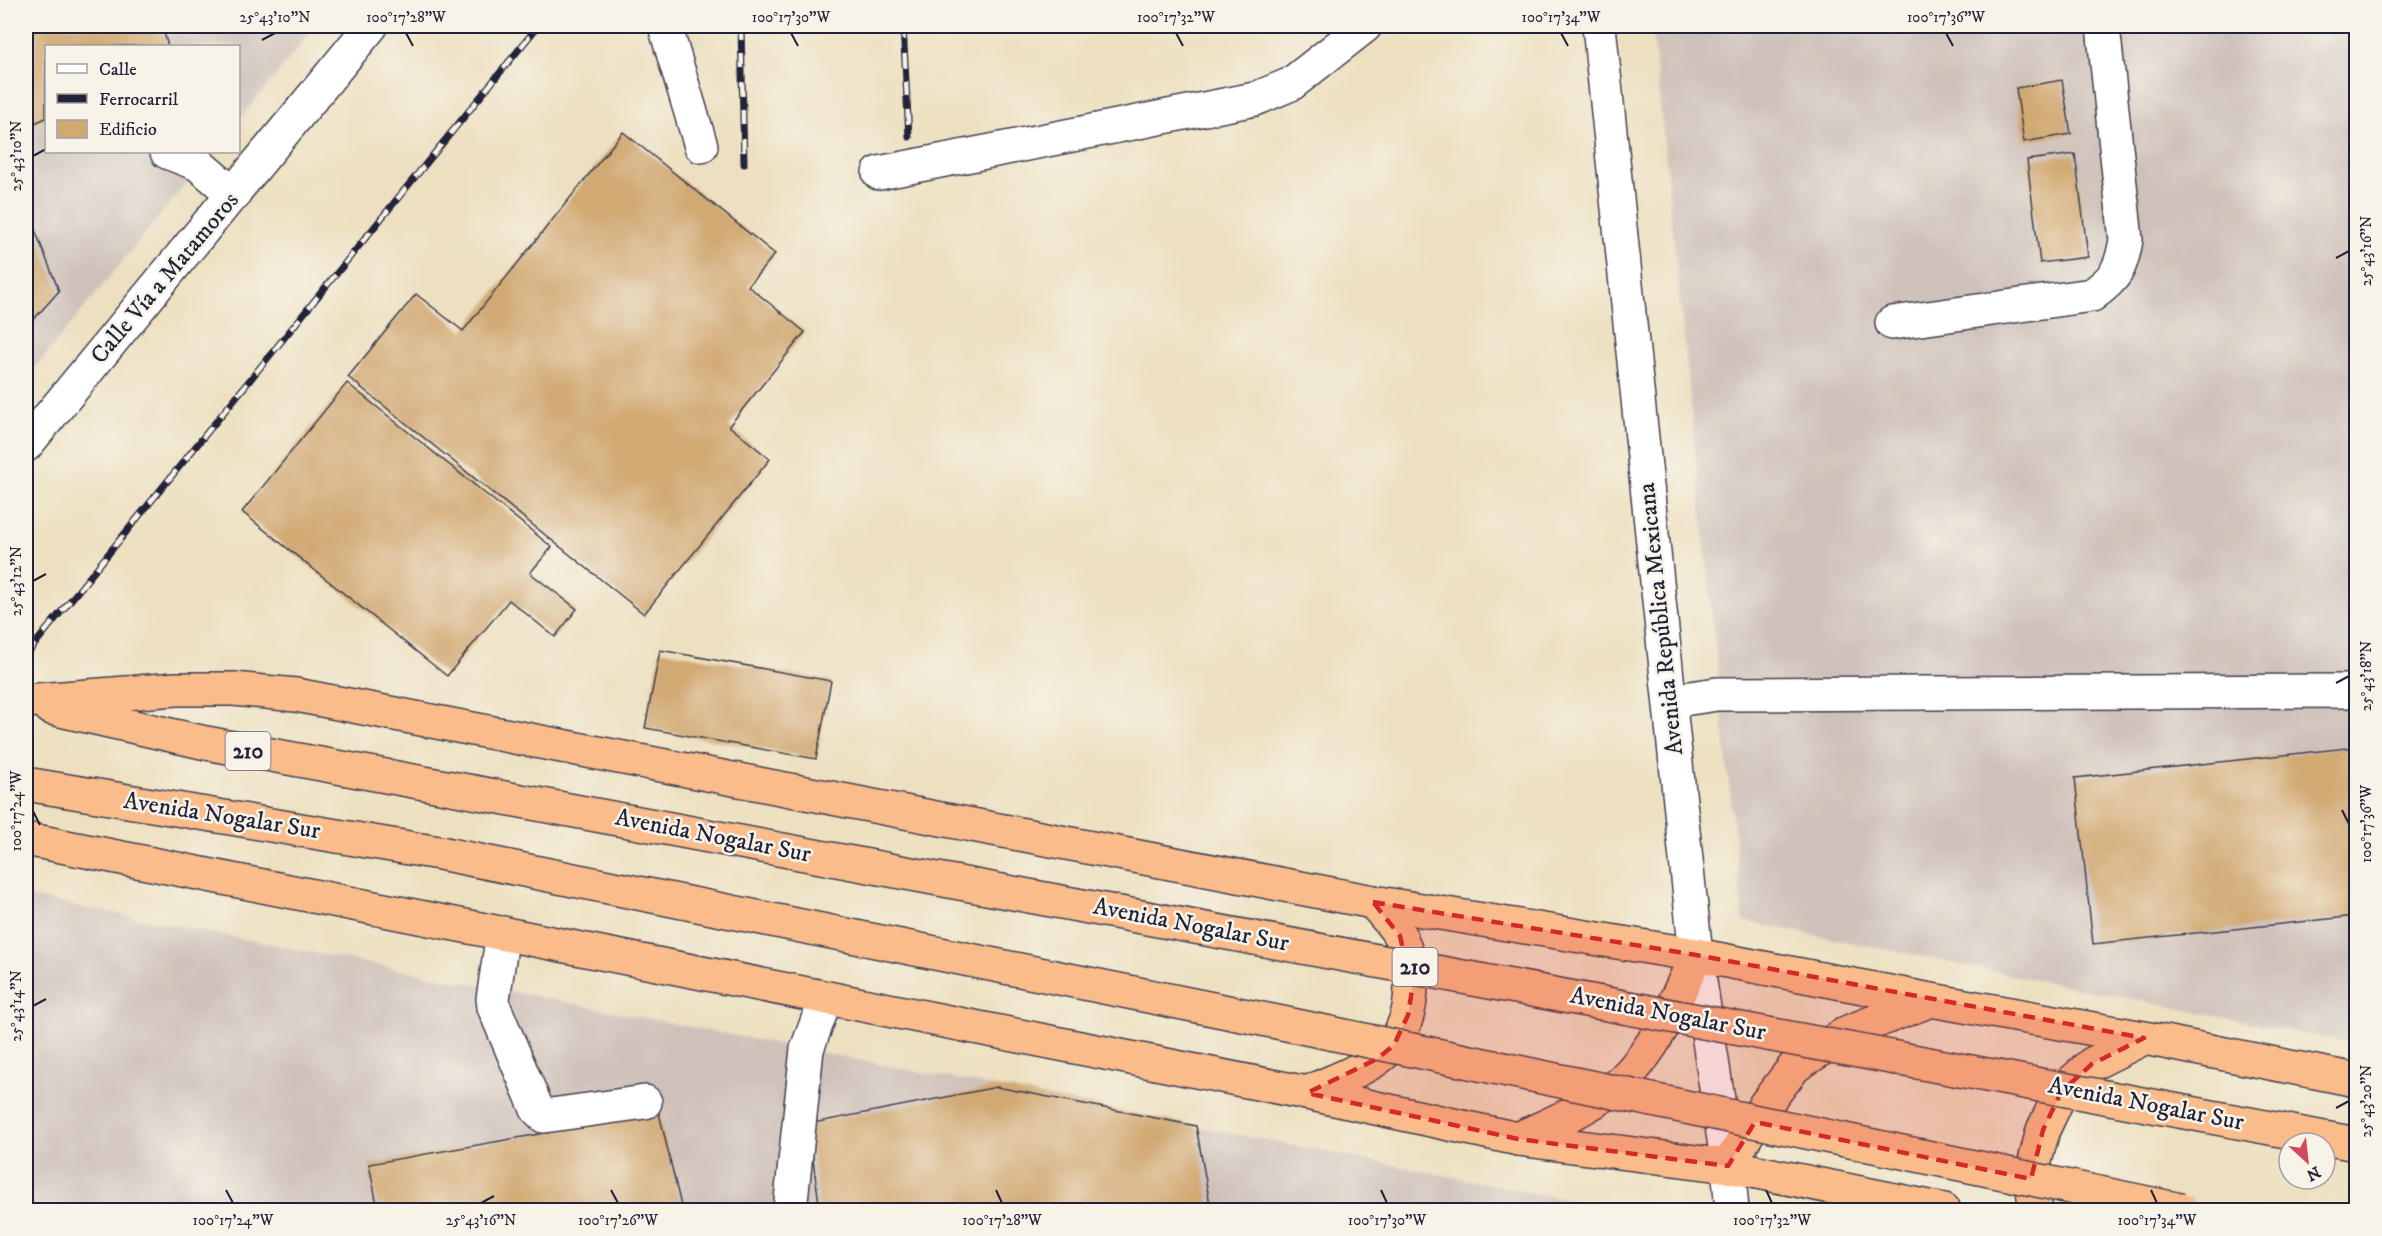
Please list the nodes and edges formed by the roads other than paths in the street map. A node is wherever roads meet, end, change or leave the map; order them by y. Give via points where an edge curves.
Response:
1 (371, 26) edge
2 (666, 26) edge
3 (1365, 26) edge
4 (1599, 26) edge
5 (2103, 26) edge
6 (701, 146) dead end
7 (170, 153) edge
8 (879, 173) dead end
9 (234, 195) junction
10 (1892, 323) dead end
11 (26, 445) edge
12 (2356, 691) edge
13 (1670, 701) junction
14 (26, 702) edge
15 (26, 784) edge
16 (26, 839) edge
17 (1373, 902) junction
18 (503, 933) junction
19 (1696, 955) junction
20 (826, 998) junction
21 (1931, 1000) junction
22 (2144, 1038) junction
23 (2356, 1080) edge
24 (1307, 1093) junction
25 (645, 1102) dead end
26 (1518, 1139) junction
27 (2356, 1144) edge
28 (1728, 1166) junction
29 (789, 1210) edge
30 (1732, 1210) edge
31 (1944, 1210) edge
32 (2036, 1210) edge
33 (2181, 1210) edge

1 - 9 street, Calle Vía a Matamoros
2 - 6 street
3 - 8 street via 1291,84 1255,99
4 - 13 street, Avenida República Mexicana
5 - 10 street via 2126,240 2123,259 2111,281 2092,295
7 - 9 street via 198,164
9 - 11 street, Calle Vía a Matamoros
12 - 13 street via 1717,694
13 - 19 street, Avenida República Mexicana
14 - 17 highway via 176,689 296,695
14 - 27 highway, Avenida Nogalar Sur / 210, bridge via 206,743
15 - 33 highway, Avenida Nogalar Sur, bridge via 446,854
16 - 18 highway
17 - 19 highway
17 - 24 highway via 1400,936 1408,961 1412,990 1408,1015 1394,1045 1377,1059
18 - 20 highway
18 - 25 street via 494,1007 537,1109 544,1116
19 - 21 highway
19 - 26 highway via 1671,1010 1622,1080 1590,1103
19 - 28 street, Avenida República Mexicana
20 - 24 highway
20 - 29 street via 807,1049
21 - 22 highway
21 - 28 highway via 1848,1032 1795,1066 1765,1105
22 - 23 highway
22 - 32 highway via 2092,1064 2061,1092 2043,1130 2031,1177
24 - 26 highway
26 - 28 highway
28 - 30 street, Avenida República Mexicana
28 - 31 highway

